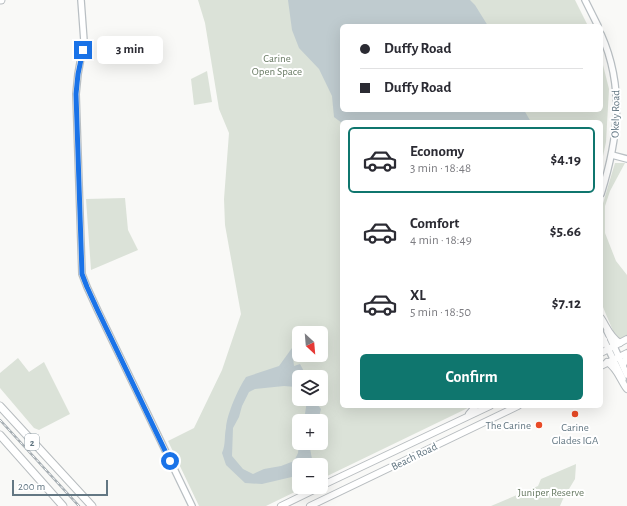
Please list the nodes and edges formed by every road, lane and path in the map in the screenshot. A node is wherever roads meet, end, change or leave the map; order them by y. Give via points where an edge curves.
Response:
1 (82, 0) edge
2 (585, 0) edge
3 (597, 24) edge
4 (603, 38) edge
5 (612, 153) junction
6 (627, 158) edge
7 (603, 187) edge
8 (603, 321) edge
9 (603, 324) edge
10 (627, 339) edge
11 (603, 341) edge
12 (620, 343) junction
13 (611, 347) junction
14 (603, 351) edge
15 (627, 353) edge
16 (627, 357) edge
17 (616, 358) junction
18 (604, 364) edge
19 (623, 365) junction
20 (627, 374) edge
21 (627, 388) edge
22 (0, 406) edge
23 (474, 408) edge
24 (486, 408) edge
25 (514, 408) edge
26 (466, 417) junction
27 (0, 435) edge
28 (328, 483) edge
29 (306, 494) edge
30 (63, 506) edge
31 (92, 506) edge
32 (192, 506) edge
33 (281, 506) edge
34 (310, 506) edge

1 - 32 main road via 84,41 76,94 82,274
2 - 3 main road
4 - 5 main road, Okely Road via 612,66 616,95 617,121
5 - 6 main road
5 - 7 main road, Okely Road
8 - 12 main road via 612,337
9 - 13 main road
10 - 12 main road
11 - 13 main road
12 - 13 main road
13 - 14 main road
13 - 17 main road
15 - 17 main road
16 - 19 main road
17 - 18 main road
17 - 19 main road
17 - 21 main road
18 - 21 main road via 617,370
19 - 20 main road
22 - 31 highway, 2
23 - 26 main road
24 - 26 main road, Beach Road
25 - 34 main road, Beach Road
26 - 28 main road, Beach Road
27 - 30 highway, 2
29 - 33 main road, Beach Road

